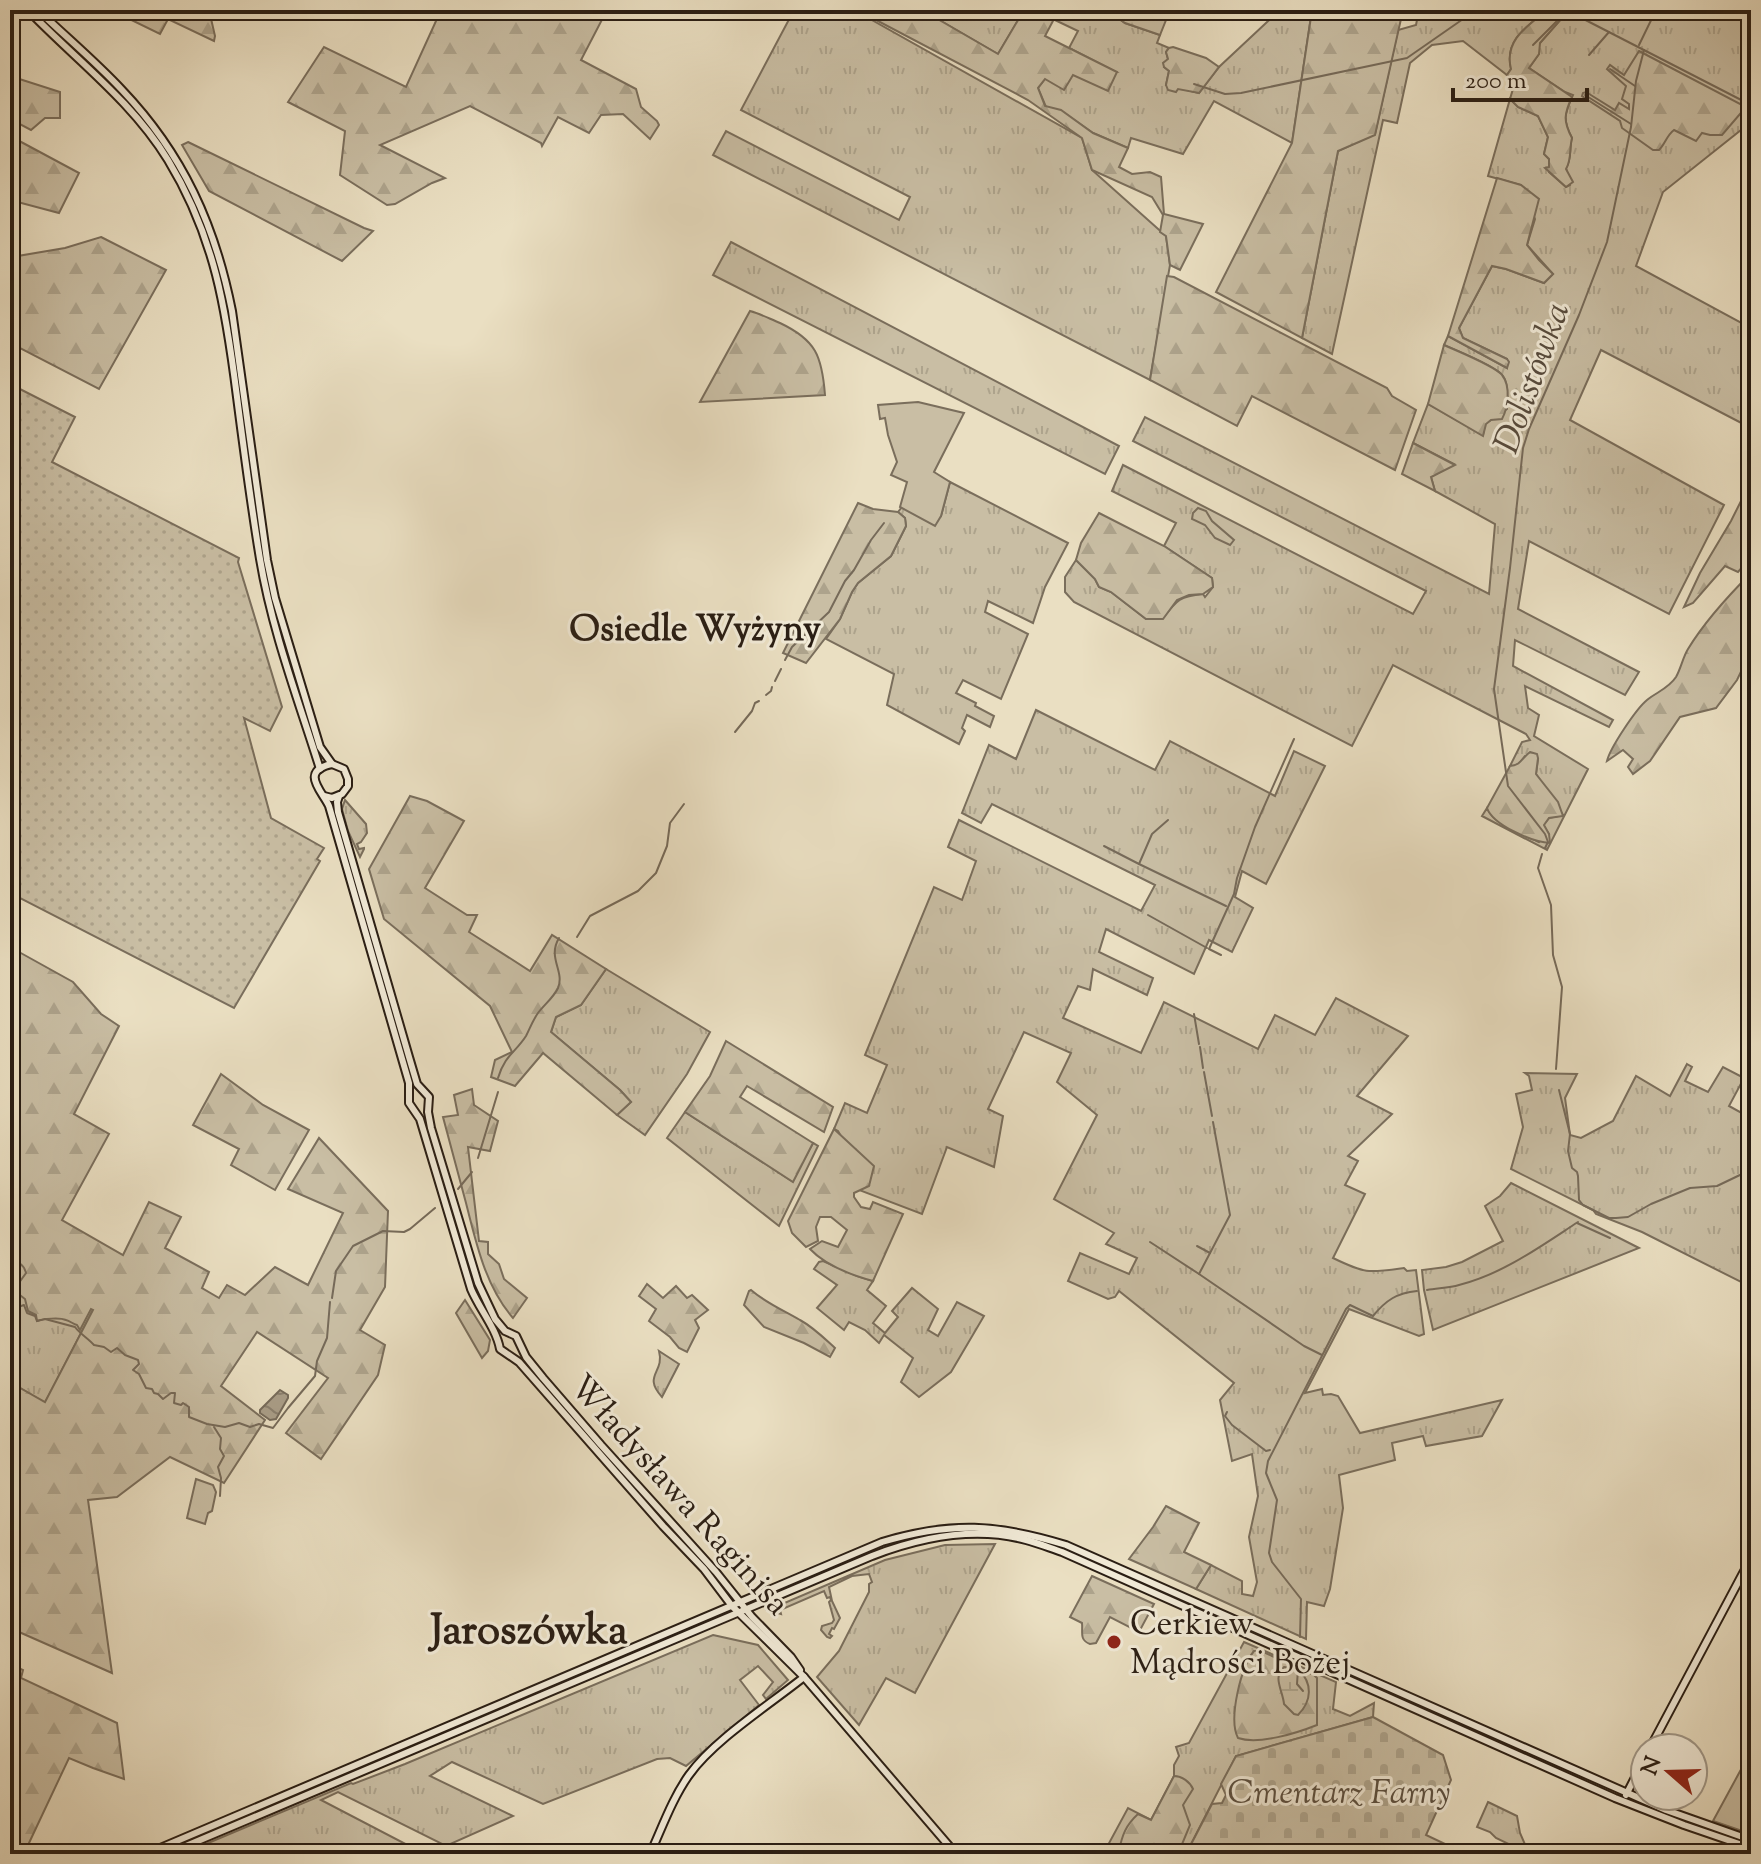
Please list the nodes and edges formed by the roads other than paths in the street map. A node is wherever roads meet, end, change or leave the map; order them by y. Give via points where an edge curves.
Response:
1 (28, 10) edge
2 (38, 10) edge
3 (332, 764) junction
4 (320, 769) junction
5 (324, 796) junction
6 (339, 796) junction
7 (423, 1090) junction
8 (409, 1096) junction
9 (429, 1104) junction
10 (414, 1109) junction
11 (510, 1333) junction
12 (499, 1341) junction
13 (519, 1345) junction
14 (510, 1354) junction
15 (649, 1504) junction
16 (1751, 1558) edge
17 (789, 1586) junction
18 (736, 1604) junction
19 (742, 1611) junction
20 (1346, 1673) junction
21 (804, 1677) junction
22 (478, 1718) junction
23 (1659, 1732) edge
24 (1575, 1770) junction
25 (1571, 1778) junction
26 (1629, 1789) edge
27 (1627, 1793) junction
28 (1627, 1802) junction
29 (244, 1812) junction
30 (246, 1820) junction
31 (1751, 1840) edge
32 (1751, 1848) edge
33 (146, 1854) edge
34 (167, 1854) edge
35 (650, 1854) edge
36 (956, 1854) edge

1 - 4 main road via 148,131 199,220 225,312 268,600
2 - 3 main road via 153,127 206,218 232,311 275,598 316,738
3 - 4 main road
3 - 6 main road via 344,769 348,779
4 - 5 main road via 315,785
5 - 6 main road
5 - 8 main road
6 - 7 main road via 345,836
7 - 8 main road
7 - 9 main road
8 - 10 main road
9 - 10 main road
9 - 11 main road via 431,1128 478,1283 495,1319
10 - 12 main road via 471,1289
11 - 12 main road
11 - 13 main road
12 - 14 main road via 501,1351
13 - 14 main road
13 - 15 main road, Władysława Raginisa
14 - 15 main road, Władysława Raginisa
15 - 18 main road, Władysława Raginisa
16 - 23 main road
17 - 18 main road
17 - 19 main road
17 - 20 main road via 913,1533 997,1528 1066,1545
18 - 19 main road, Władysława Raginisa
18 - 22 main road
19 - 21 main road, Władysława Raginisa via 791,1657
19 - 22 main road
20 - 24 main road
20 - 25 main road
21 - 35 main road via 697,1765
21 - 36 main road, Władysława Raginisa
22 - 29 main road
22 - 30 main road
24 - 25 main road
24 - 27 main road
25 - 28 main road
26 - 27 main road
27 - 28 main road
27 - 31 main road
28 - 32 main road
29 - 30 main road via 241,1817
29 - 33 main road
30 - 34 main road

